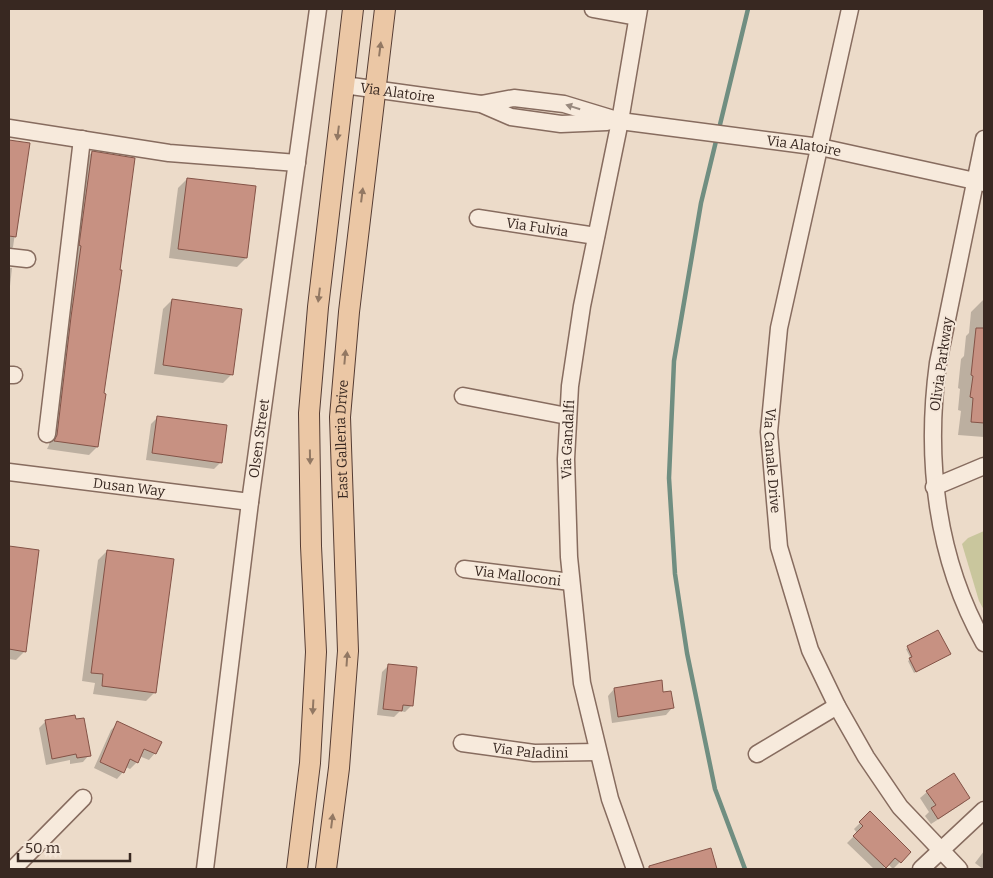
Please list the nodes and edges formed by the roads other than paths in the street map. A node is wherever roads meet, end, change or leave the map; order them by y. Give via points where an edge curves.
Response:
1 (318, 9) edge
2 (353, 9) edge
3 (385, 9) edge
4 (593, 9) edge
5 (850, 9) edge
6 (638, 13) edge
7 (344, 85) junction
8 (374, 89) junction
9 (620, 121) junction
10 (9, 128) edge
11 (984, 139) edge
12 (82, 140) junction
13 (820, 147) junction
14 (297, 163) junction
15 (980, 182) edge
16 (478, 218) dead end
17 (596, 236) junction
18 (9, 257) edge
19 (27, 259) dead end
20 (463, 396) dead end
21 (567, 416) junction
22 (46, 434) dead end
23 (984, 466) edge
24 (9, 472) edge
25 (934, 488) junction
26 (250, 502) junction
27 (464, 569) dead end
28 (571, 582) junction
29 (984, 643) edge
30 (837, 706) junction
31 (462, 743) dead end
32 (598, 752) junction
33 (757, 754) dead end
34 (83, 798) dead end
35 (306, 803) junction
36 (984, 810) edge
37 (941, 851) junction
38 (14, 869) edge
39 (205, 869) edge
40 (297, 869) edge
41 (309, 869) edge
42 (326, 869) edge
43 (635, 869) edge
44 (921, 869) edge
45 (959, 869) edge

1 - 14 street, Olsen Street
2 - 7 main road
8 -> 3 main road, East Galleria Drive
4 - 6 street
5 - 13 street, Via Canale Drive
6 - 9 street, Via Gandalfi
7 - 8 street, Via Alatoire
7 -> 35 main road via 309,413 316,652
8 - 9 street, Via Alatoire via 481,104 511,117 561,124
42 -> 8 main road, East Galleria Drive via 339,768 348,651 340,417
9 - 13 street, Via Alatoire
9 - 17 street, Via Gandalfi
10 - 12 street
11 - 15 street, Olivia Parkway
12 - 14 street via 169,153
12 - 22 street
13 - 15 street, Via Alatoire
13 - 30 street, Via Canale Drive via 779,328 769,432 779,547 810,650
14 - 26 street, Olsen Street
15 - 25 street, Olivia Parkway via 937,370 932,442
16 - 17 street, Via Fulvia
17 - 21 street, Via Gandalfi
18 - 19 street
20 - 21 street
21 - 28 street, Via Gandalfi
23 - 25 street
24 - 26 street, Dusan Way
25 - 29 street, Olivia Parkway via 959,590
26 - 39 street, Olsen Street
27 - 28 street, Via Malloconi
28 - 32 street, Via Gandalfi via 582,683
30 - 33 street
30 - 37 street, Via Canale Drive via 900,807
31 - 32 street, Via Paladini via 534,753
32 - 43 street, Via Gandalfi via 610,799
34 - 38 street
35 - 40 main road
35 - 41 main road via 314,825
36 - 37 street
37 - 44 street
37 - 45 street, Via Canale Drive

